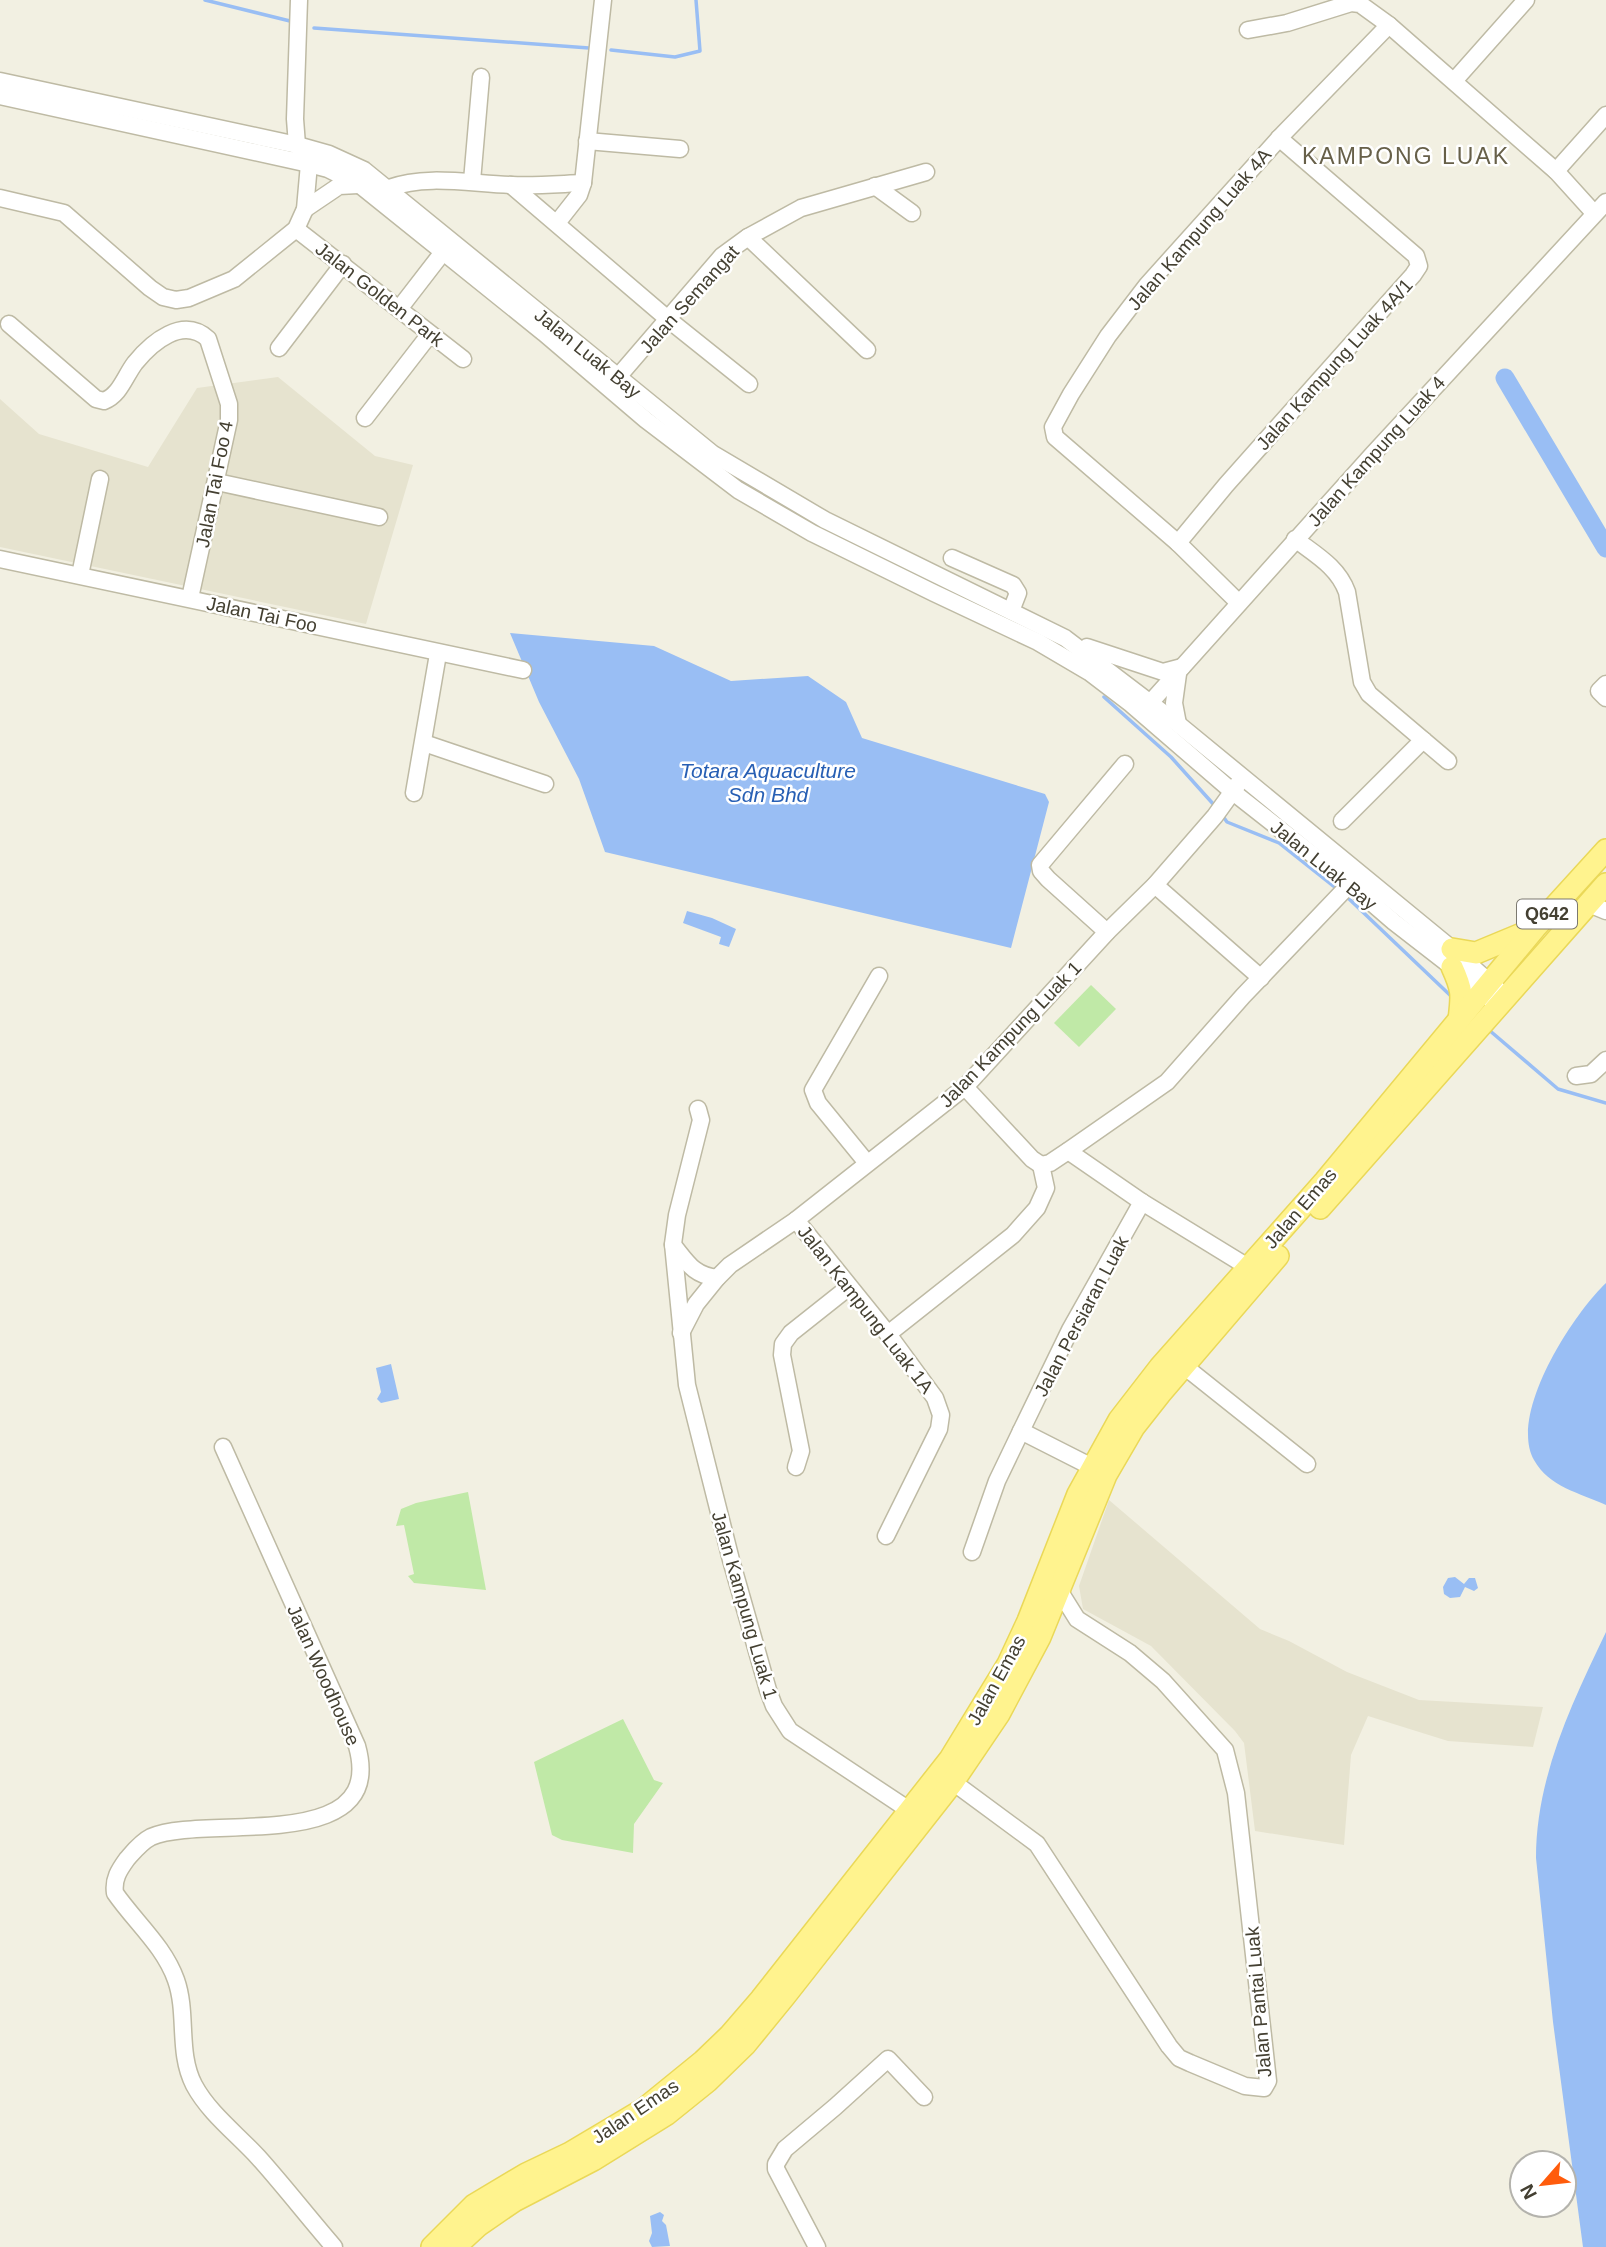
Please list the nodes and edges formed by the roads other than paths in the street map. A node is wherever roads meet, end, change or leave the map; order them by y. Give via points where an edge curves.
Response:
1 (299, 0) edge
2 (603, 0) edge
3 (1526, 0) edge
4 (1389, 25) junction
5 (1248, 30) dead end
6 (481, 78) dead end
7 (0, 81) edge
8 (1454, 81) junction
9 (0, 96) edge
10 (1606, 115) edge
11 (295, 118) junction
12 (1284, 133) junction
13 (258, 137) junction
14 (587, 141) junction
15 (297, 145) junction
16 (680, 149) dead end
17 (275, 156) junction
18 (309, 164) junction
19 (1556, 171) junction
20 (926, 172) dead end
21 (472, 181) junction
22 (583, 183) junction
23 (360, 185) junction
24 (511, 185) junction
25 (875, 186) junction
26 (389, 188) junction
27 (0, 198) edge
28 (1600, 208) edge
29 (304, 209) junction
30 (912, 213) dead end
31 (557, 223) junction
32 (296, 229) junction
33 (748, 237) junction
34 (443, 252) junction
35 (343, 264) junction
36 (176, 300) junction
37 (399, 309) junction
38 (669, 320) junction
39 (9, 324) dead end
40 (181, 330) junction
41 (430, 334) junction
42 (279, 348) dead end
43 (867, 350) dead end
44 (463, 359) dead end
45 (617, 378) junction
46 (749, 384) dead end
47 (365, 418) dead end
48 (100, 479) dead end
49 (217, 482) junction
50 (379, 517) dead end
51 (1296, 540) junction
52 (1178, 543) junction
53 (952, 558) dead end
54 (0, 559) edge
55 (80, 575) junction
56 (190, 598) junction
57 (1239, 603) junction
58 (1011, 611) junction
59 (1065, 638) junction
60 (438, 653) junction
61 (1181, 669) junction
62 (523, 670) dead end
63 (1606, 684) edge
64 (1606, 698) edge
65 (1132, 704) junction
66 (1150, 704) junction
67 (1151, 720) junction
68 (1178, 724) junction
69 (1423, 740) junction
70 (424, 743) junction
71 (1448, 761) dead end
72 (1125, 764) dead end
73 (545, 784) dead end
74 (414, 793) dead end
75 (1229, 797) junction
76 (1342, 821) dead end
77 (1606, 850) edge
78 (1350, 884) junction
79 (1155, 885) junction
80 (1601, 898) edge
81 (1535, 928) junction
82 (1107, 932) junction
83 (1452, 958) junction
84 (879, 976) dead end
85 (1261, 978) junction
86 (1470, 1004) junction
87 (1492, 1014) junction
88 (1606, 1060) edge
89 (1576, 1076) dead end
90 (965, 1087) junction
91 (698, 1109) dead end
92 (1068, 1152) junction
93 (867, 1163) junction
94 (1041, 1165) junction
95 (1142, 1202) junction
96 (796, 1220) junction
97 (673, 1244) junction
98 (1248, 1267) junction
99 (717, 1278) junction
100 (849, 1287) junction
101 (681, 1334) junction
102 (888, 1334) junction
103 (1184, 1366) junction
104 (1021, 1431) junction
105 (223, 1447) dead end
106 (1307, 1464) dead end
107 (796, 1466) dead end
108 (1092, 1467) junction
109 (886, 1536) dead end
110 (972, 1552) dead end
111 (1061, 1584) junction
112 (1077, 1619) junction
113 (1044, 1627) junction
114 (953, 1782) junction
115 (909, 1811) junction
116 (924, 2097) dead end
117 (334, 2247) edge
118 (432, 2247) edge
119 (455, 2247) edge
120 (817, 2247) edge

1 - 11 street
2 - 14 street
3 - 8 street
4 - 5 street via 1360,4 1351,3
4 - 8 street
4 - 12 street, Jalan Kampung Luak 4A
6 - 21 street
7 - 13 street, Jalan Luak Bay
8 - 19 street
9 - 17 street, Jalan Luak Bay
10 - 19 street
11 - 13 street via 284,129
11 - 15 street
12 - 52 street, Jalan Kampung Luak 4A via 1147,285 1108,336 1053,427 1055,437
12 - 52 street, Jalan Kampung Luak 4A/1 via 1416,256 1419,266
13 - 15 street, Jalan Luak Bay
14 - 16 street
14 - 22 street
15 - 17 street
15 - 18 street
15 - 26 street, Jalan Luak Bay via 364,170
17 - 18 street, Jalan Luak Bay
18 - 23 street, Jalan Luak Bay
18 - 29 street
19 - 28 street
20 - 25 street, Jalan Semangat
21 - 24 street
21 - 26 street via 408,182
22 - 24 street
22 - 31 street
23 - 29 street via 339,186
23 - 34 street, Jalan Luak Bay
24 - 31 street
25 - 30 street
25 - 33 street, Jalan Semangat via 801,208
26 - 45 street, Jalan Luak Bay
27 - 36 street via 64,213 150,288
28 - 51 street, Jalan Kampung Luak 4
29 - 32 street
31 - 38 street
32 - 35 street, Jalan Golden Park
32 - 36 street via 234,279
33 - 38 street, Jalan Semangat via 722,257
33 - 43 street
34 - 37 street
34 - 65 street, Jalan Luak Bay via 738,491 825,539 1038,642
35 - 37 street, Jalan Golden Park
35 - 42 street
36 - 40 street
37 - 41 street, Jalan Golden Park
38 - 45 street, Jalan Semangat
38 - 46 street
39 - 40 street via 104,401 116,393 150,348
40 - 49 street, Jalan Tai Foo 4 via 200,332 208,339 229,404
41 - 44 street, Jalan Golden Park
41 - 47 street
45 - 58 street, Jalan Luak Bay via 713,454 754,480
48 - 55 street
49 - 50 street
49 - 56 street, Jalan Tai Foo 4
51 - 57 street, Jalan Kampung Luak 4
51 - 69 street via 1335,569 1342,580 1362,682
52 - 57 street, Jalan Kampung Luak 4A
53 - 58 street via 1013,585 1018,593
54 - 55 street, Jalan Tai Foo
55 - 56 street, Jalan Tai Foo
56 - 60 street, Jalan Tai Foo
57 - 61 street, Jalan Kampung Luak 4
58 - 59 street, Jalan Luak Bay
59 - 61 street via 1148,668 1163,672
59 - 66 street, Jalan Luak Bay
60 - 62 street, Jalan Tai Foo
60 - 70 street
61 - 66 street, Jalan Kampung Luak 4
61 - 68 street via 1174,703
63 - 64 street via 1599,691
65 - 66 street
65 - 67 street, Jalan Luak Bay
66 - 67 street
66 - 68 street, Jalan Luak Bay
67 - 75 street, Jalan Luak Bay
68 - 75 street, Jalan Luak Bay
69 - 71 street
69 - 76 street
70 - 73 street
70 - 74 street
72 - 82 street via 1040,865 1048,879
75 - 78 street, Jalan Luak Bay
75 - 79 street, Jalan Kampung Luak 1
75 - 83 street, Jalan Luak Bay
77 - 81 main road, Q642
78 - 83 street, Jalan Luak Bay via 1394,922
78 - 85 street
79 - 82 street, Jalan Kampung Luak 1
79 - 85 street
80 - 87 main road, Q642
81 - 83 main road
81 - 86 main road, Q642
82 - 90 street, Jalan Kampung Luak 1
83 - 86 street, Jalan Luak Bay
83 - 86 main road
84 - 93 street via 813,1090
85 - 92 street via 1167,1082
86 - 87 street, Jalan Luak Bay
86 - 98 main road, Jalan Emas
87 - 103 main road, Jalan Emas
88 - 89 street via 1591,1074
90 - 93 street, Jalan Kampung Luak 1
90 - 94 street
91 - 97 street, Jalan Kampung Luak 1 via 701,1120
92 - 94 street
92 - 95 street
93 - 96 street, Jalan Kampung Luak 1
94 - 102 street via 1046,1188 1037,1208 1013,1235
95 - 98 street
95 - 104 street, Jalan Persiaran Luak
96 - 99 street, Jalan Kampung Luak 1
96 - 100 street, Jalan Kampung Luak 1A
97 - 99 street via 693,1269
97 - 101 street, Jalan Kampung Luak 1
98 - 108 main road, Jalan Emas via 1139,1394
99 - 101 street, Jalan Kampung Luak 1 via 696,1304
100 - 102 street, Jalan Kampung Luak 1A
100 - 107 street via 791,1333 783,1345 801,1451
101 - 115 street, Jalan Kampung Luak 1 via 699,1435 774,1706 790,1731
102 - 109 street, Jalan Kampung Luak 1A via 935,1398 940,1415 939,1429
103 - 106 street
103 - 111 main road, Jalan Emas via 1134,1427 1106,1475
104 - 108 street
104 - 110 street, Jalan Persiaran Luak
105 - 117 street, Jalan Woodhouse via 357,1746 362,1763 360,1782 336,1810 307,1820 182,1830 150,1838 121,1867 115,1893 160,1949 176,1981 187,2067 202,2098
108 - 115 main road, Jalan Emas via 1008,1664 956,1750
111 - 112 street via 1062,1595
111 - 113 main road, Jalan Emas
112 - 113 street
112 - 114 street, Jalan Pantai Luak via 1163,1681 1225,1750 1236,1793 1268,2081 1264,2088 1245,2086 1179,2058 1037,1844
113 - 114 main road, Jalan Emas via 999,1714
114 - 119 main road, Jalan Emas via 745,2045 708,2081 640,2133 496,2212
115 - 118 main road, Jalan Emas via 761,1999 703,2061 620,2125 474,2205
116 - 120 street via 892,2055 785,2149 776,2169

